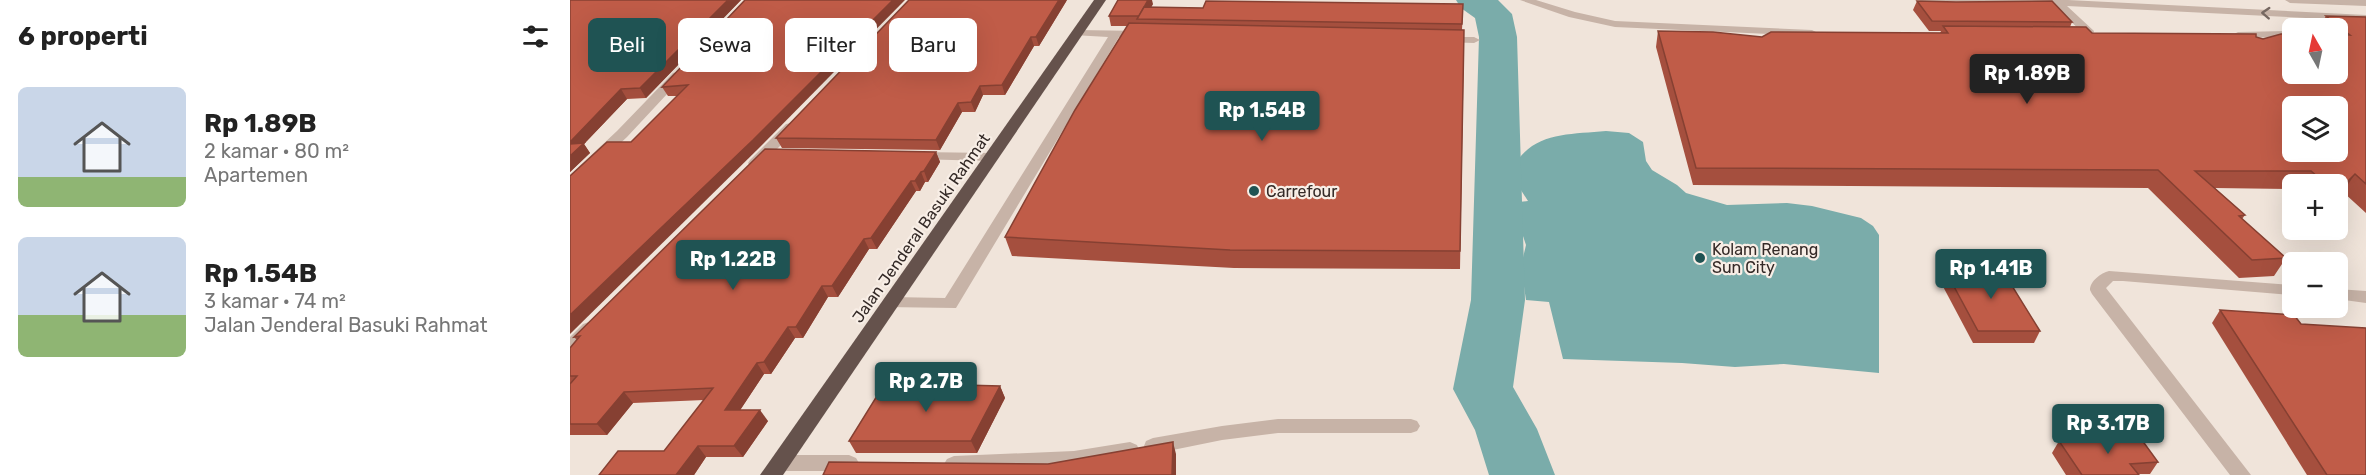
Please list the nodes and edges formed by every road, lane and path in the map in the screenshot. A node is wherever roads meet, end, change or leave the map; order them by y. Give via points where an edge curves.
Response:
1 (1100, 0) edge
2 (1525, 0) edge
3 (1924, 0) edge
4 (2023, 0) edge
5 (2290, 0) edge
6 (2296, 0) edge
7 (2056, 3) junction
8 (2365, 4) edge
9 (2316, 15) junction
10 (2315, 18) edge
11 (2366, 18) edge
12 (1597, 21) junction
13 (1077, 33) junction
14 (1116, 33) junction
15 (1828, 33) edge
16 (1152, 34) edge
17 (2224, 35) edge
18 (2282, 36) edge
19 (2071, 38) edge
20 (1438, 39) edge
21 (1661, 39) edge
22 (1474, 40) dead end
23 (2282, 40) edge
24 (2263, 47) edge
25 (681, 72) edge
26 (798, 119) edge
27 (765, 153) junction
28 (789, 154) edge
29 (909, 156) edge
30 (993, 157) junction
31 (748, 170) edge
32 (570, 182) edge
33 (2282, 289) edge
34 (2348, 295) edge
35 (2366, 297) edge
36 (891, 303) junction
37 (596, 322) edge
38 (570, 347) edge
39 (1411, 426) dead end
40 (871, 464) edge
41 (939, 464) edge
42 (775, 469) edge
43 (2241, 475) edge

1 - 13 highway, Jalan Jenderal Basuki Rahmat
2 - 12 street
3 - 4 street
4 - 7 street
5 - 6 street
6 - 8 street
6 - 9 street
9 -> 7 street
7 - 19 street via 2093,36
9 - 10 street
9 - 11 street
12 - 15 street via 1644,27
12 - 21 street via 1639,36
13 - 14 street
13 - 30 highway, Jalan Jenderal Basuki Rahmat
14 - 16 street
14 - 36 street via 950,304
17 - 18 street
20 - 22 street
23 - 24 street
25 - 32 street
26 - 27 street
27 - 28 street
27 - 31 street
29 - 30 street
30 - 36 highway, Jalan Jenderal Basuki Rahmat
33 - 43 street via 2123,276 2109,276 2098,286 2098,291
34 - 35 street
36 - 42 highway, Jalan Jenderal Basuki Rahmat
37 - 38 street
39 - 41 street via 1278,426 1074,459
40 - 42 street

